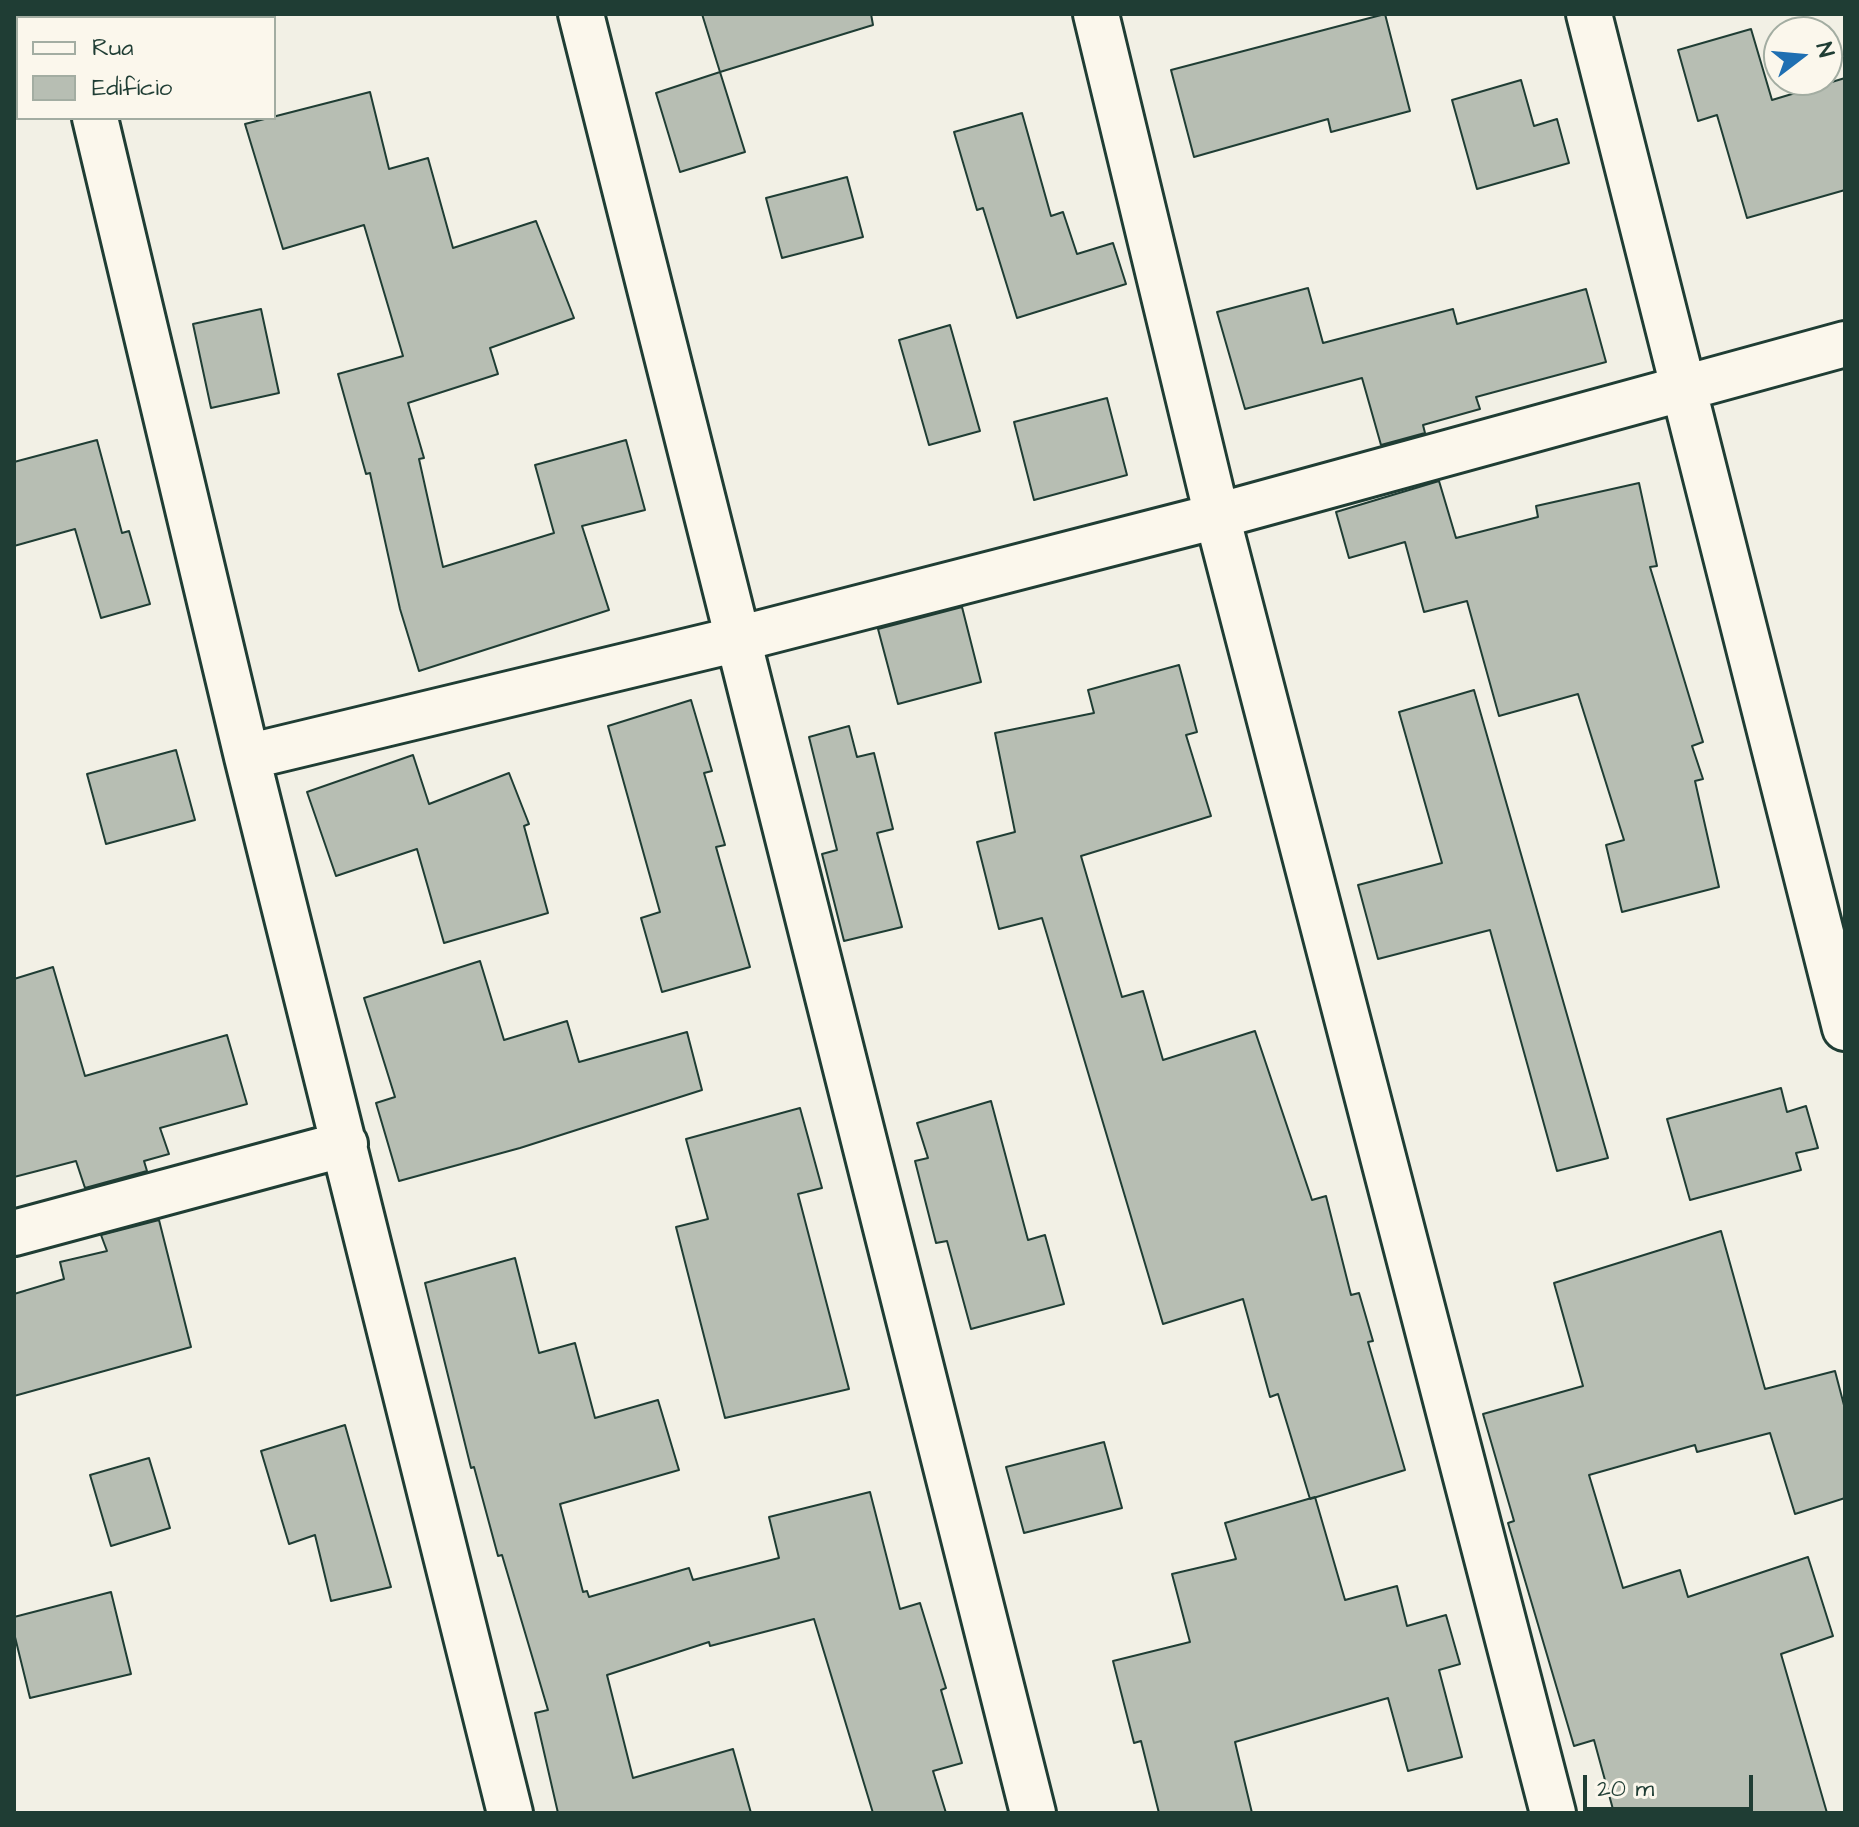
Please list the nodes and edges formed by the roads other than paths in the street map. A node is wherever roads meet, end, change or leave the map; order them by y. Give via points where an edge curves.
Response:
1 (581, 14) edge
2 (1096, 14) edge
3 (1589, 14) edge
4 (95, 120) edge
5 (1845, 344) edge
6 (1687, 390) junction
7 (1217, 516) junction
8 (738, 639) junction
9 (247, 757) junction
10 (1845, 1028) edge
11 (345, 1144) junction
12 (14, 1233) edge
13 (510, 1813) edge
14 (1033, 1813) edge
15 (1553, 1813) edge

1 - 8 street
2 - 7 street
3 - 6 street
4 - 9 street
5 - 6 street
6 - 7 street
6 - 10 street
7 - 8 street
7 - 15 street
8 - 9 street
8 - 14 street
9 - 11 street
11 - 12 street
11 - 13 street

